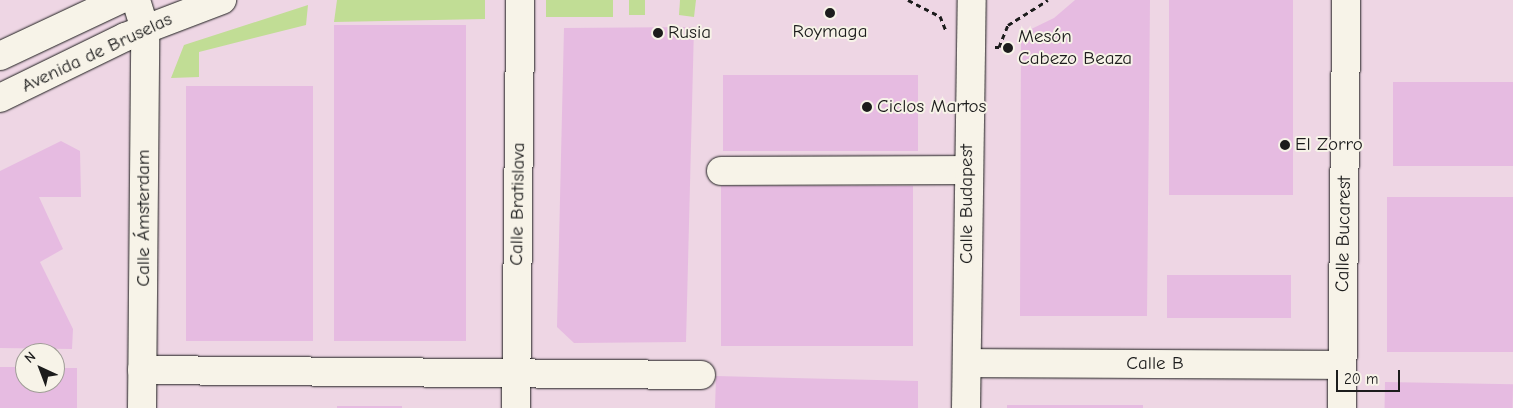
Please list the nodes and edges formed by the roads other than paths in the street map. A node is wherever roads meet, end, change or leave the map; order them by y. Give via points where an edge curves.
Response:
1 (222, 0) edge
2 (520, 0) edge
3 (972, 0) edge
4 (1346, 0) edge
5 (120, 1) edge
6 (145, 29) junction
7 (0, 56) edge
8 (0, 98) edge
9 (967, 170) junction
10 (720, 171) dead end
11 (967, 364) junction
12 (1342, 365) junction
13 (142, 370) junction
14 (516, 374) junction
15 (701, 375) dead end
16 (142, 408) edge
17 (516, 408) edge
18 (966, 408) edge
19 (1342, 408) edge

1 - 6 street, Avenida de Bruselas
2 - 14 street, Calle Bratislava
3 - 9 street, Calle Budapest
4 - 12 street, Calle Bucarest
5 - 6 street, Calle Ámsterdam
5 - 7 street, Avenida de Bruselas
6 - 8 street, Avenida de Bruselas
6 - 13 street, Calle Ámsterdam
9 - 10 street
9 - 11 street, Calle Budapest
11 - 12 street, Calle B
11 - 18 street, Calle Budapest
12 - 19 street, Calle Bucarest
13 - 14 street
13 - 16 street, Calle Ámsterdam
14 - 15 street
14 - 17 street, Calle Bratislava

